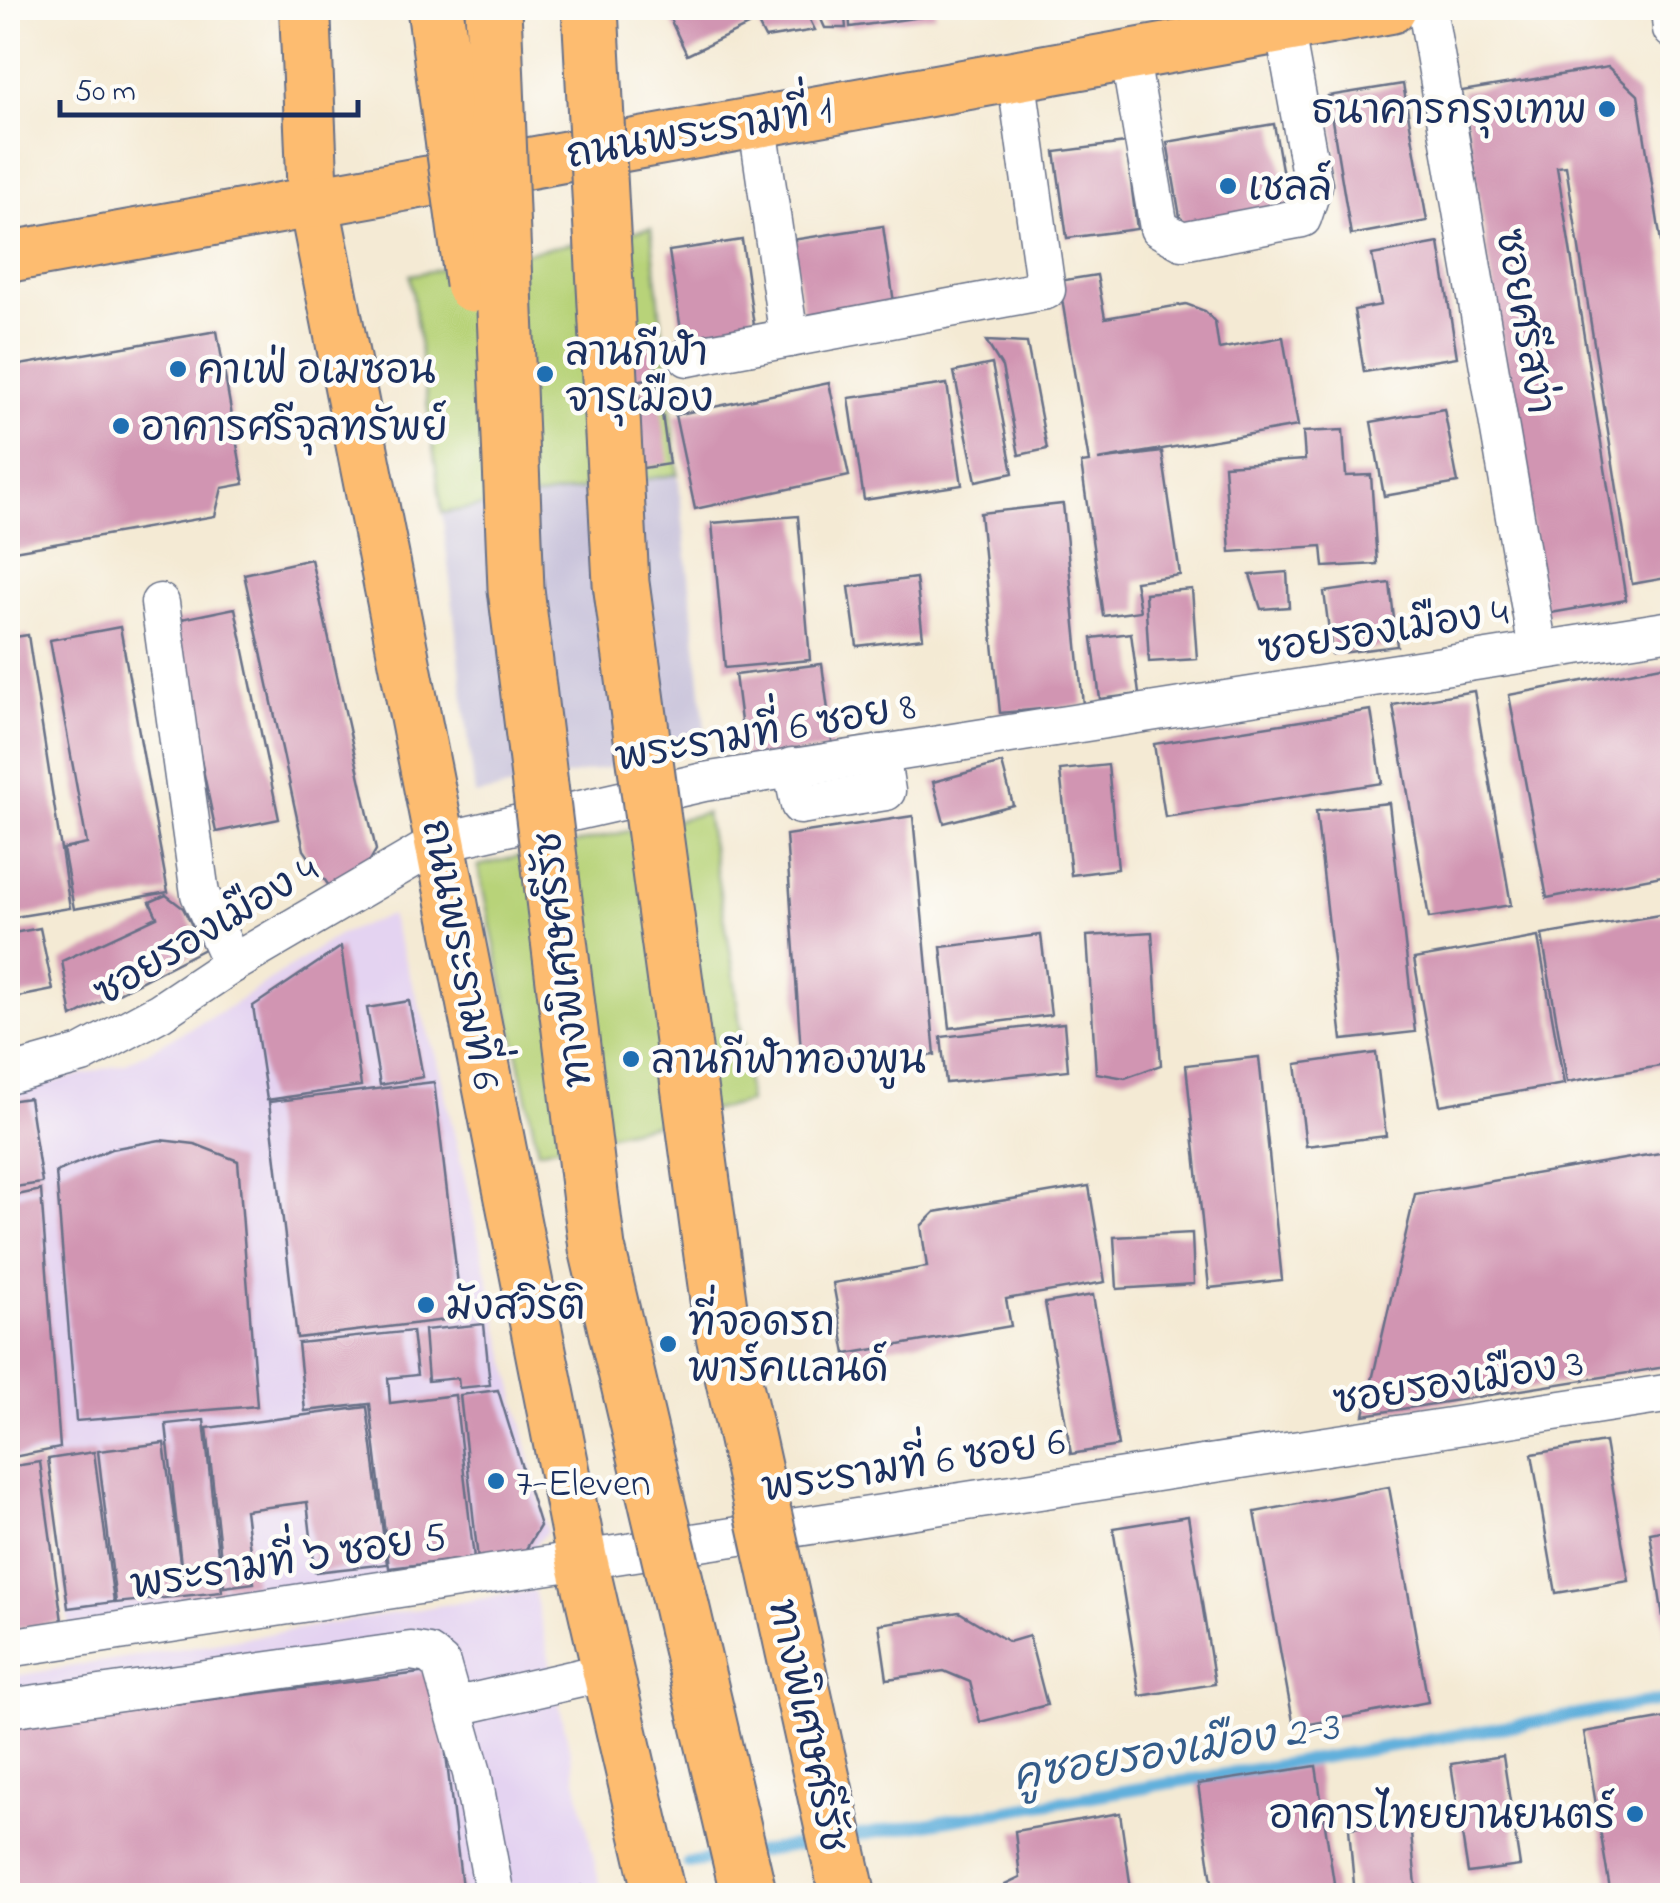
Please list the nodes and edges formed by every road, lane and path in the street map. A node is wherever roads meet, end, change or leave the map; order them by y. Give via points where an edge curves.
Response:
1 (305, 8) edge
2 (435, 8) edge
3 (493, 8) edge
4 (590, 8) edge
5 (1391, 8) edge
6 (1427, 8) edge
7 (1670, 8) edge
8 (1255, 22) edge
9 (1672, 29) edge
10 (1129, 54) junction
11 (1016, 74) junction
12 (758, 119) junction
13 (313, 198) junction
14 (8, 256) edge
15 (788, 338) junction
16 (688, 357) dead end
17 (516, 589) junction
18 (160, 603) dead end
19 (1672, 630) edge
20 (1538, 650) junction
21 (1107, 718) joint
22 (440, 842) junction
23 (232, 964) junction
24 (8, 1075) edge
25 (1672, 1393) edge
26 (1257, 1457) joint
27 (582, 1560) junction
28 (8, 1648) edge
29 (607, 1672) junction
30 (453, 1706) junction
31 (8, 1708) edge
32 (495, 1896) edge
33 (660, 1896) edge
34 (749, 1896) edge
35 (848, 1896) edge

1 - 13 main road, ถนนพระรามที่ 6
2 - 17 highway, bridge
3 - 17 highway, ทางพิเศษศรีรัช, bridge
4 - 35 highway, ทางพิเศษศรีรัช, bridge via 620,584 710,1244 721,1322
5 - 8 main road, ถนนพระรามที่ 1
6 - 20 street, ซอยศรีสง่า
7 - 9 street
8 - 10 main road, ถนนพระรามที่ 1
8 - 10 street via 1313,185 1302,218 1255,230 1182,240 1159,228
10 - 11 main road, ถนนพระรามที่ 1
11 - 12 main road, ถนนพระรามที่ 1
11 - 15 street via 1046,290
12 - 13 main road, ถนนพระรามที่ 1
12 - 15 street
13 - 14 main road, ถนนพระรามที่ 1
13 - 22 main road, ถนนพระรามที่ 6
15 - 16 street
17 - 34 highway, ทางพิเศษศรีรัช, bridge via 597,1248
18 - 23 street via 200,894
19 - 20 street, ซอยรองเมือง 4
20 - 21 street, ซอยรองเมือง 4
21 - 22 street, พระรามที่ 6 ซอย 8 via 704,782
22 - 23 street, ซอยรองเมือง 4
22 - 27 main road, ถนนพระรามที่ 6
23 - 24 street, ซอยรองเมือง 4 via 82,1054
25 - 26 street, ซอยรองเมือง 3
26 - 27 street, พระรามที่ 6 ซอย 6
27 - 28 street, พระรามที่ ๖ ซอย 5
27 - 29 main road, ถนนพระรามที่ 6
29 - 30 street
29 - 33 main road, ถนนพระรามที่ 6
30 - 31 street via 441,1664 411,1651
30 - 32 street

